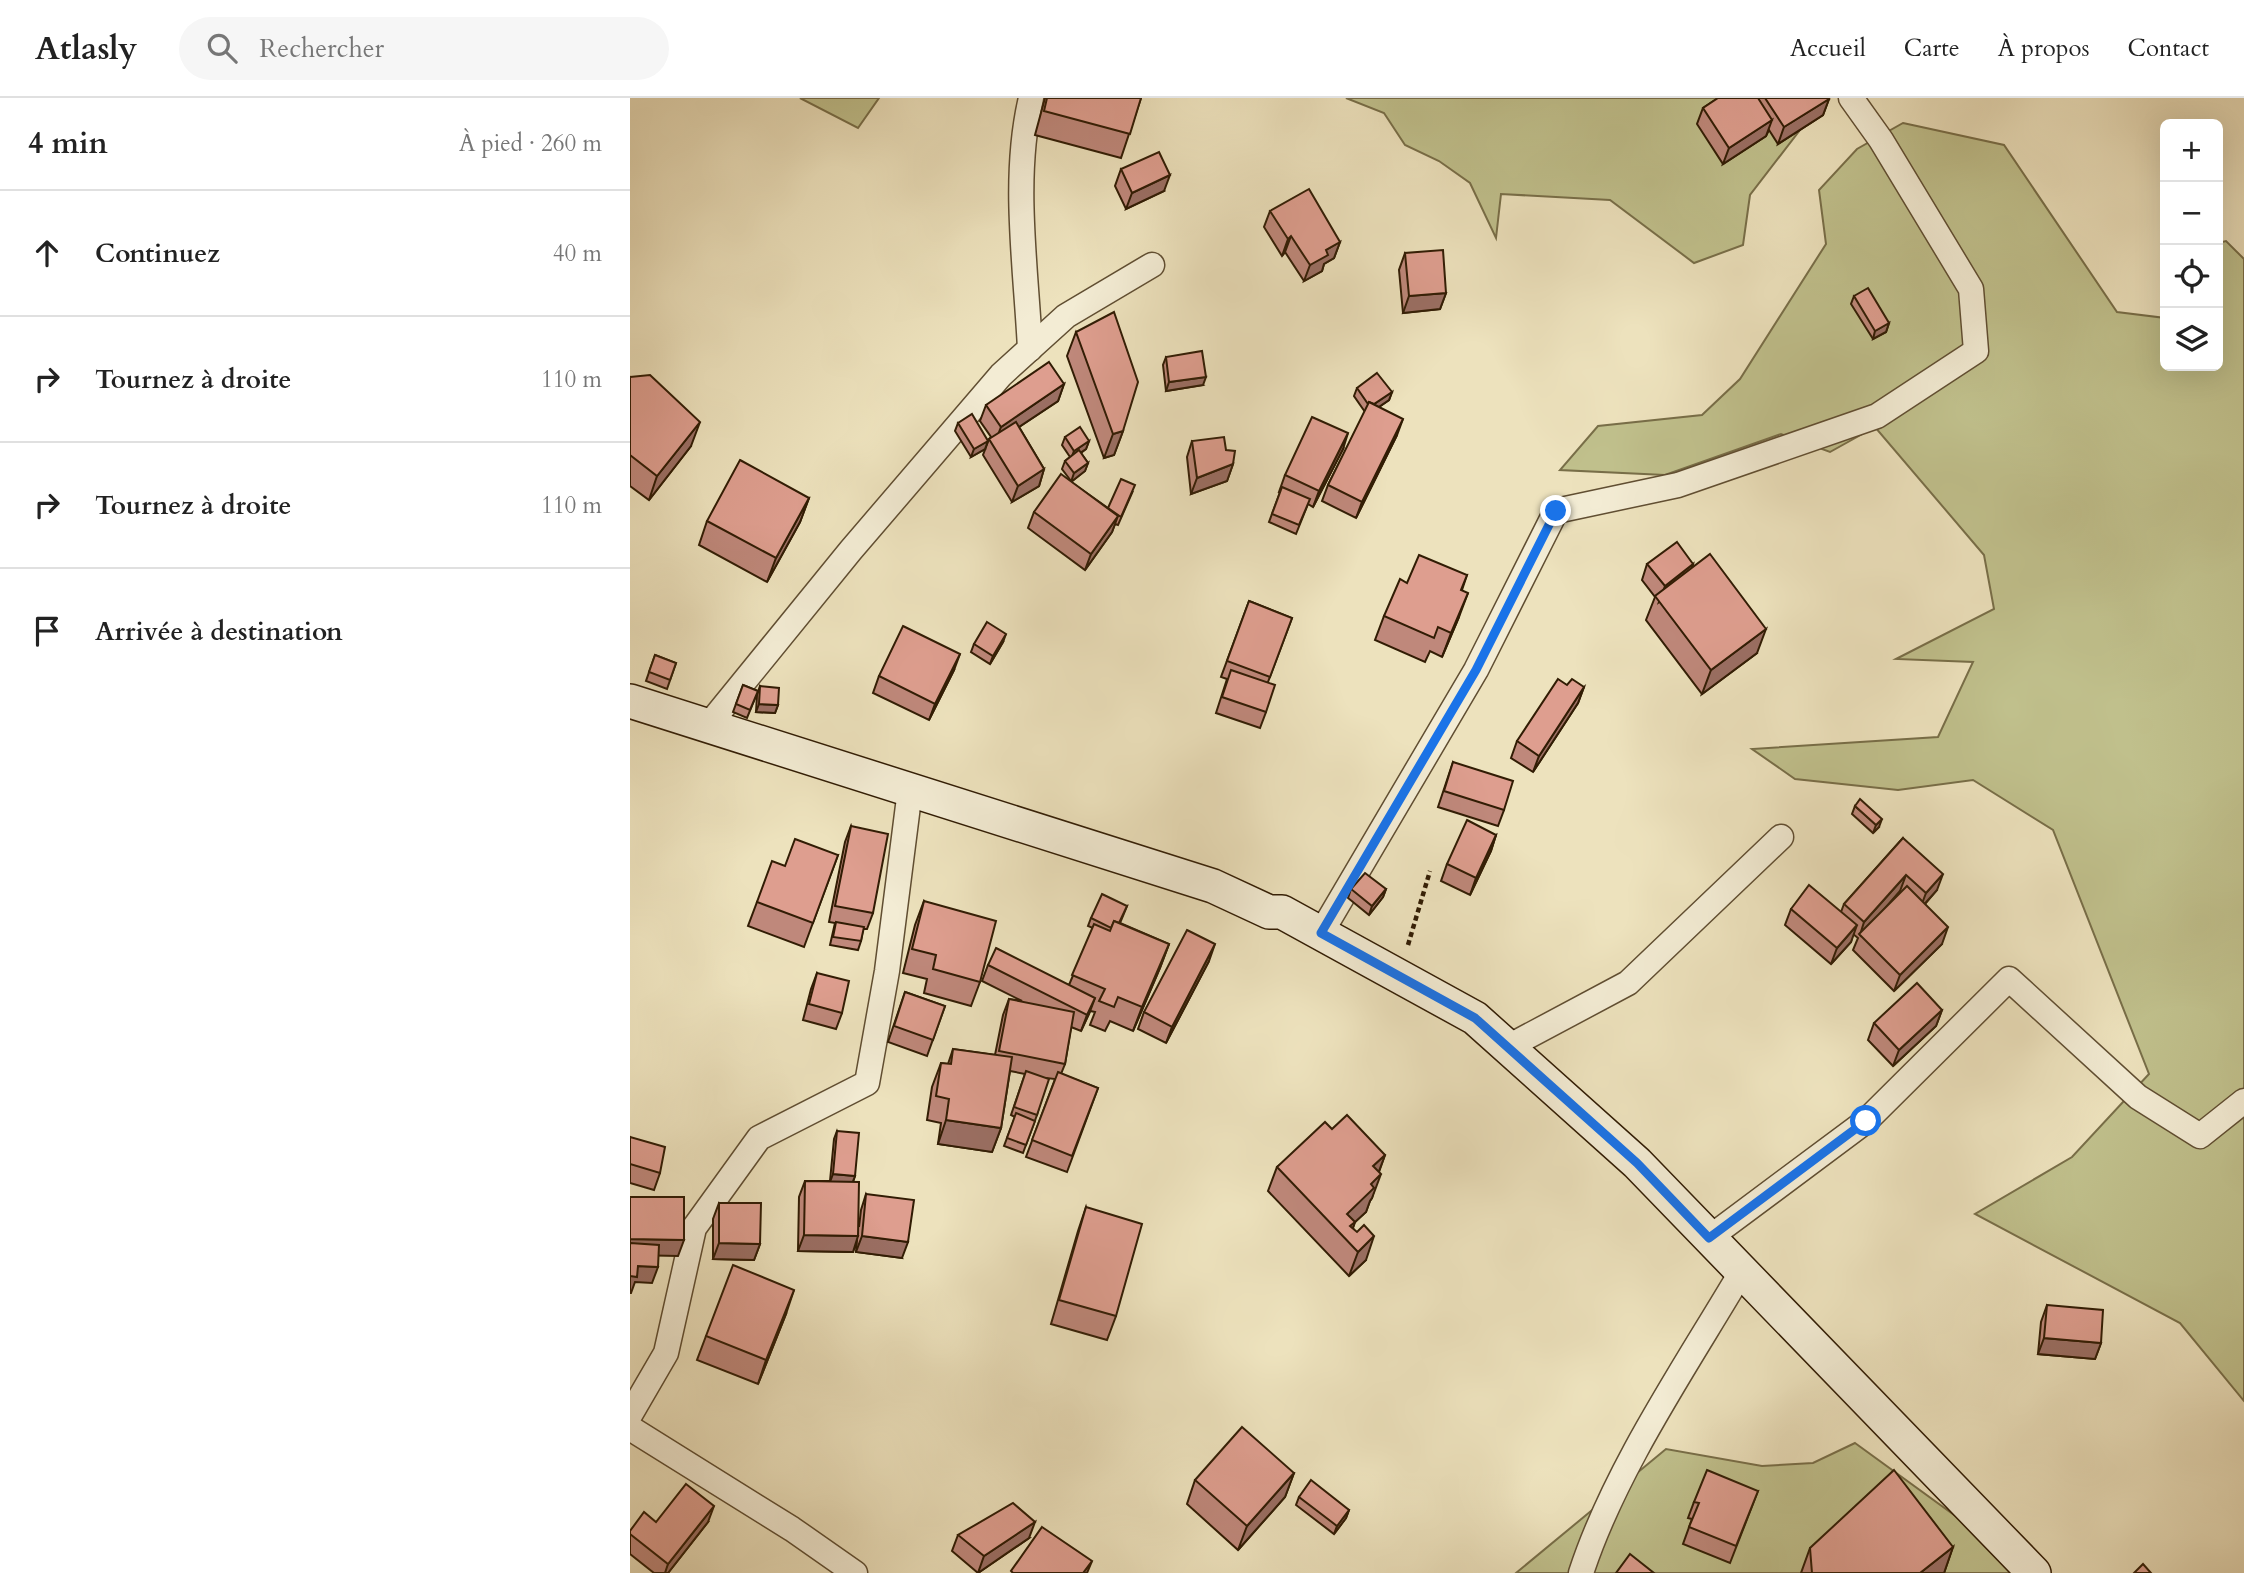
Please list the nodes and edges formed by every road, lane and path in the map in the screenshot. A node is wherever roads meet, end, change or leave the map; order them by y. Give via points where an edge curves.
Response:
1 (1031, 98) edge
2 (1851, 98) edge
3 (1152, 265) dead end
4 (1030, 348) junction
5 (630, 701) edge
6 (707, 727) junction
7 (909, 790) junction
8 (1781, 837) dead end
9 (1430, 871) dead end
10 (1321, 933) junction
11 (1399, 976) junction
12 (1508, 1047) junction
13 (2244, 1101) edge
14 (1709, 1238) junction
15 (1742, 1271) junction
16 (630, 1415) edge
17 (630, 1428) edge
18 (855, 1573) edge
19 (1581, 1573) edge
20 (2034, 1573) edge

1 - 4 street via 1022,199
2 - 10 street via 1970,289 1976,351 1877,416 1678,485 1556,511 1476,670
3 - 4 street via 1066,316
4 - 6 street via 1001,375 877,519
5 - 6 street
6 - 7 street
7 - 10 street via 1213,886 1269,912 1282,912
7 - 16 street via 887,971 867,1083 759,1138 694,1228 666,1353
8 - 12 street via 1628,983
9 - 11 path
10 - 11 street
11 - 12 street via 1475,1018
12 - 14 street via 1637,1163
13 - 14 street via 2200,1136 2138,1097 2009,979 1866,1121
14 - 15 street
15 - 19 street via 1595,1528
15 - 20 street
17 - 18 street

